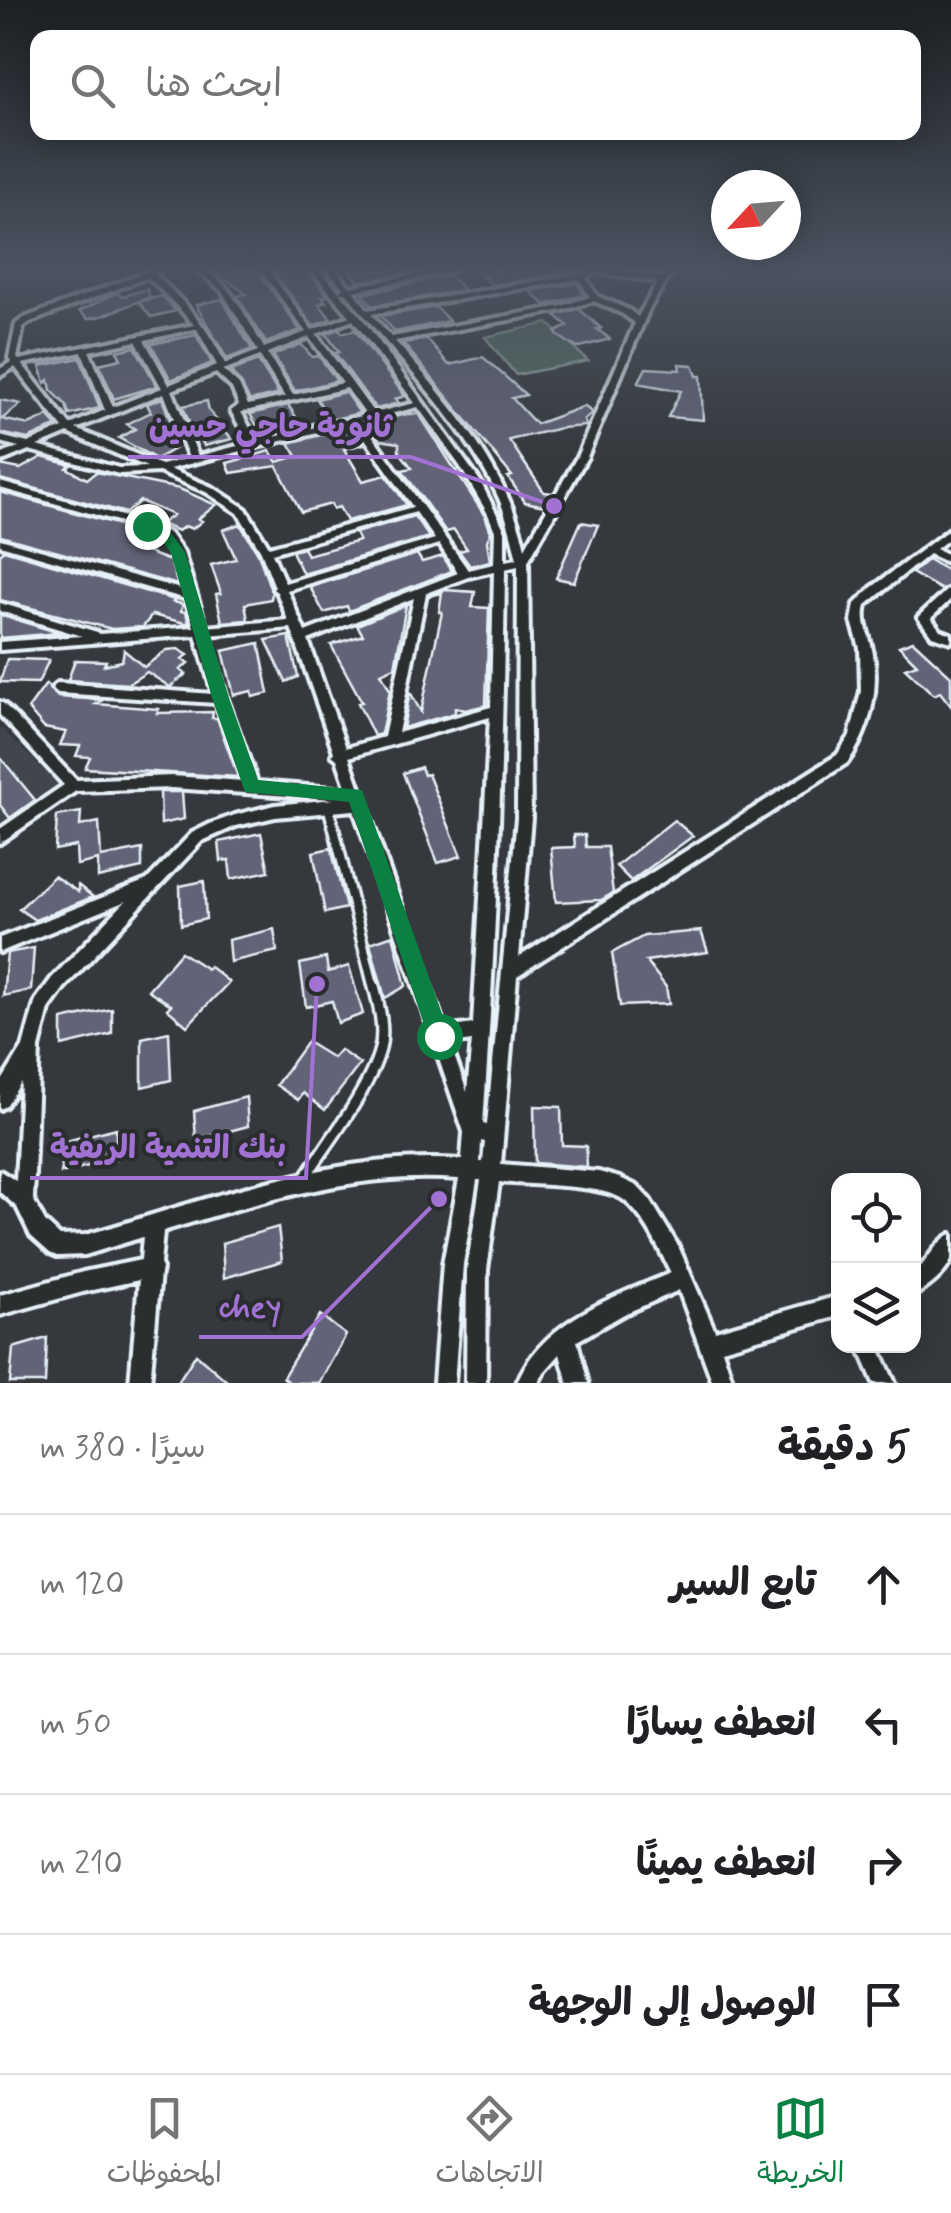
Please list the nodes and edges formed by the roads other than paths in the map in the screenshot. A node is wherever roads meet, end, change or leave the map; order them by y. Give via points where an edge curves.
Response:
1 (310, 334) edge
2 (16, 335) edge
3 (159, 335) edge
4 (206, 335) edge
5 (254, 335) edge
6 (309, 335) edge
7 (374, 335) edge
8 (383, 335) edge
9 (419, 335) edge
10 (635, 335) edge
11 (140, 339) junction
12 (389, 340) junction
13 (84, 348) junction
14 (264, 351) junction
15 (9, 359) edge
16 (217, 370) junction
17 (0, 372) edge
18 (346, 384) junction
19 (167, 389) junction
20 (290, 398) junction
21 (420, 404) junction
22 (110, 411) junction
23 (236, 411) junction
24 (372, 416) junction
25 (357, 420) junction
26 (68, 429) junction
27 (0, 439) edge
28 (254, 444) junction
29 (26, 447) junction
30 (0, 459) edge
31 (194, 459) junction
32 (158, 469) junction
33 (0, 485) edge
34 (419, 508) junction
35 (951, 531) edge
36 (442, 540) junction
37 (0, 542) edge
38 (930, 550) junction
39 (266, 551) junction
40 (951, 560) edge
41 (523, 561) junction
42 (502, 568) junction
43 (465, 574) junction
44 (280, 589) junction
45 (421, 591) junction
46 (951, 593) edge
47 (190, 596) junction
48 (0, 607) edge
49 (294, 624) junction
50 (200, 628) junction
51 (100, 637) junction
52 (301, 638) junction
53 (951, 638) edge
54 (0, 646) edge
55 (58, 688) dead end
56 (220, 698) junction
57 (0, 707) edge
58 (497, 710) junction
59 (390, 738) junction
60 (339, 755) junction
61 (74, 786) junction
62 (252, 786) junction
63 (356, 800) junction
64 (328, 805) junction
65 (0, 836) edge
66 (149, 884) junction
67 (0, 945) edge
68 (510, 972) junction
69 (481, 1032) junction
70 (439, 1036) junction
71 (32, 1048) junction
72 (0, 1100) edge
73 (472, 1130) junction
74 (494, 1136) junction
75 (470, 1170) junction
76 (491, 1173) junction
77 (0, 1180) edge
78 (300, 1184) junction
79 (24, 1200) junction
80 (154, 1225) junction
81 (951, 1244) edge
82 (152, 1268) junction
83 (681, 1280) junction
84 (921, 1280) edge
85 (0, 1304) edge
86 (831, 1308) edge
87 (566, 1338) junction
88 (711, 1342) junction
89 (871, 1353) edge
90 (140, 1383) edge
91 (444, 1383) edge
92 (476, 1383) edge
93 (526, 1383) edge
94 (578, 1383) edge
95 (723, 1383) edge
96 (885, 1383) edge

1 - 18 street
2 - 15 street
3 - 11 street
4 - 16 street via 222,366
5 - 14 street
6 - 14 street
7 - 21 street
8 - 12 street
9 - 12 street
10 - 41 street via 582,457
11 - 13 street
11 - 19 street
12 - 41 street via 477,450 504,500
13 - 15 street
13 - 22 street
14 - 16 street
14 - 20 street
15 - 17 street
15 - 26 street
16 - 19 street
16 - 23 street via 236,387 244,406
18 - 20 street
18 - 24 street
19 - 22 street
19 - 31 street
20 - 23 street
21 - 24 street
21 - 42 street via 493,510
22 - 26 street
23 - 28 street
24 - 25 street
25 - 28 street
25 - 34 street
26 - 29 street
26 - 32 street
27 - 29 street
28 - 31 street
29 - 30 street
29 - 32 street via 119,471
31 - 32 street
32 - 39 street via 242,511
33 - 47 street via 166,536 178,552
34 - 36 street
34 - 39 street
35 - 38 street
36 - 43 street
36 - 44 street
37 - 47 street
38 - 40 street
38 - 68 street via 858,608 868,668 854,746
39 - 44 street
41 - 42 street
41 - 68 street via 524,818
42 - 43 street
42 - 58 street
43 - 45 street
44 - 49 street
45 - 52 street
45 - 59 street
46 - 53 street via 924,617 936,633
47 - 50 street
48 - 51 street
49 - 50 street
49 - 52 street
50 - 51 street
50 - 56 street
51 - 54 street
52 - 60 street
55 - 56 street
56 - 62 street
57 - 61 street
58 - 59 street
58 - 69 street
59 - 60 street
60 - 63 street
61 - 62 street
61 - 65 street
62 - 63 street
63 - 64 street
63 - 70 street
64 - 66 street via 216,826 180,850
64 - 78 lane via 381,1015 380,1047 369,1076
66 - 67 street
66 - 71 street via 58,983 42,1006
68 - 74 street
69 - 70 street
69 - 73 street
70 - 73 street
71 - 72 street
71 - 79 street
73 - 74 street
73 - 75 street
74 - 76 street
75 - 76 street
75 - 78 street via 397,1169
75 - 91 street via 453,1264
76 - 83 street via 604,1182 628,1192 648,1210
76 - 92 street via 477,1270
77 - 79 street
78 - 80 street
79 - 80 street via 38,1229 57,1246
80 - 82 street
81 - 84 street
82 - 85 street
82 - 90 street
83 - 87 street via 597,1316
83 - 88 street
86 - 88 street
87 - 93 street
87 - 94 street
88 - 95 street
89 - 96 street

